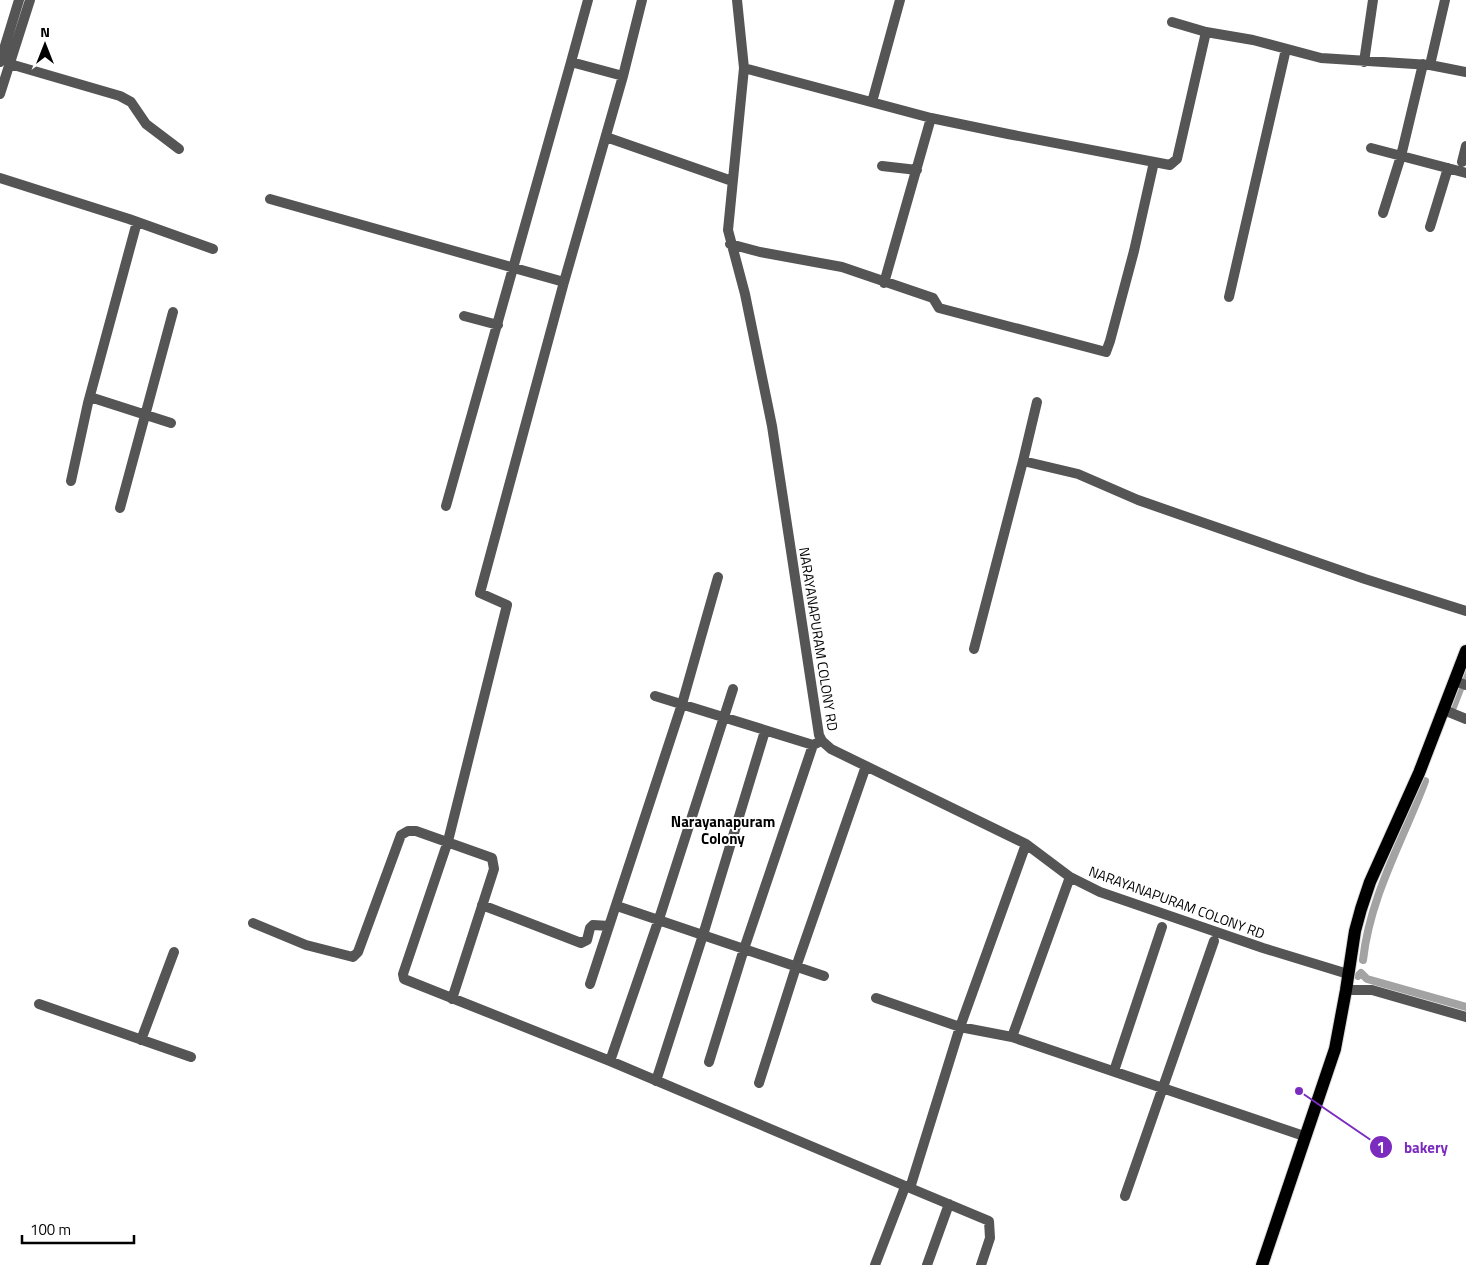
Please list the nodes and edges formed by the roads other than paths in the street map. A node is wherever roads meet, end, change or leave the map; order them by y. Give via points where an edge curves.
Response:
1 (19, 0) edge
2 (30, 0) edge
3 (588, 0) edge
4 (642, 0) edge
5 (738, 0) edge
6 (900, 0) edge
7 (1373, 0) edge
8 (1445, 0) edge
9 (1172, 22) dead end
10 (1206, 32) junction
11 (1286, 49) junction
12 (572, 62) junction
13 (1364, 62) junction
14 (5, 63) edge
15 (1427, 65) junction
16 (744, 68) junction
17 (1466, 72) edge
18 (622, 76) junction
19 (1, 90) edge
20 (872, 102) junction
21 (931, 118) junction
22 (606, 137) junction
23 (1466, 146) edge
24 (1372, 148) dead end
25 (179, 149) dead end
26 (1401, 156) junction
27 (1154, 162) junction
28 (1462, 162) dead end
29 (882, 166) dead end
30 (1448, 168) junction
31 (917, 170) junction
32 (1466, 174) edge
33 (0, 178) edge
34 (732, 181) junction
35 (270, 199) dead end
36 (1383, 213) dead end
37 (137, 222) junction
38 (1430, 227) dead end
39 (730, 244) junction
40 (213, 248) dead end
41 (514, 269) junction
42 (564, 282) junction
43 (884, 282) junction
44 (1229, 297) dead end
45 (173, 312) dead end
46 (464, 316) dead end
47 (498, 326) junction
48 (90, 396) junction
49 (1037, 402) dead end
50 (145, 415) junction
51 (171, 423) dead end
52 (1023, 461) junction
53 (71, 481) dead end
54 (446, 506) dead end
55 (120, 508) dead end
56 (718, 577) dead end
57 (1466, 612) edge
58 (974, 649) dead end
59 (1466, 651) edge
60 (1461, 683) edge
61 (732, 689) dead end
62 (655, 696) dead end
63 (682, 704) junction
64 (1444, 710) junction
65 (723, 716) junction
66 (1466, 718) edge
67 (765, 731) junction
68 (817, 743) junction
69 (866, 766) junction
70 (448, 841) junction
71 (1026, 844) junction
72 (1070, 877) junction
73 (482, 905) junction
74 (617, 906) junction
75 (659, 920) junction
76 (253, 923) dead end
77 (609, 926) junction
78 (1162, 927) dead end
79 (703, 936) junction
80 (1214, 941) dead end
81 (744, 949) junction
82 (174, 952) dead end
83 (796, 966) junction
84 (1348, 974) junction
85 (824, 976) dead end
86 (590, 984) dead end
87 (1346, 990) junction
88 (876, 998) dead end
89 (452, 999) junction
90 (39, 1004) dead end
91 (1466, 1017) edge
92 (960, 1027) junction
93 (1012, 1038) junction
94 (141, 1040) junction
95 (191, 1057) dead end
96 (610, 1062) junction
97 (709, 1062) dead end
98 (1114, 1071) junction
99 (656, 1081) junction
100 (759, 1083) dead end
101 (1164, 1088) junction
102 (1304, 1136) junction
103 (908, 1188) junction
104 (1125, 1196) dead end
105 (948, 1204) junction
106 (876, 1265) edge
107 (927, 1265) edge
108 (981, 1265) edge
109 (1262, 1265) edge

1 - 14 street
2 - 14 street
3 - 12 street
4 - 18 street
5 - 16 street, NARAYANAPURAM COLONY RD
6 - 20 street
7 - 13 street
8 - 15 street
9 - 10 street
10 - 11 street
10 - 27 street via 1177,159 1170,165
11 - 13 street via 1321,58
11 - 44 street
12 - 18 street
12 - 41 street
13 - 15 street
14 - 19 street
14 - 25 street via 120,96 131,102 146,124
15 - 17 street
15 - 26 street
16 - 20 street
16 - 34 street, NARAYANAPURAM COLONY RD
18 - 22 street
20 - 21 street
21 - 27 street
21 - 31 street
22 - 34 street
22 - 42 street
23 - 28 street
24 - 26 street
26 - 30 street
26 - 36 street
27 - 43 street via 1107,351 939,308 933,298
29 - 31 street
30 - 32 street
30 - 38 street
31 - 43 street
33 - 37 street
34 - 39 street, NARAYANAPURAM COLONY RD
35 - 41 street
37 - 40 street
37 - 48 street
39 - 43 street via 842,267
39 - 68 street, NARAYANAPURAM COLONY RD via 745,294 772,426 819,735
41 - 42 street
41 - 47 street
42 - 70 street via 480,593 507,606
45 - 50 street
46 - 47 street
47 - 54 street
48 - 50 street
48 - 53 street
49 - 52 street
50 - 51 street
50 - 55 street
52 - 57 street via 1078,474 1138,500
52 - 58 street
56 - 63 street
59 - 60 main road
60 - 64 main road
61 - 65 street
62 - 63 street
63 - 65 street
63 - 74 street
64 - 66 street
64 - 84 main road via 1370,882 1355,932
65 - 67 street
65 - 75 street
67 - 68 street
67 - 79 street
68 - 69 street, NARAYANAPURAM COLONY RD
68 - 81 street
69 - 71 street, NARAYANAPURAM COLONY RD
69 - 83 street
70 - 73 street via 492,858 494,869
70 - 76 street via 416,830 401,834 358,952 353,957 306,945
70 - 89 street via 402,976
71 - 72 street, NARAYANAPURAM COLONY RD
71 - 92 street
72 - 84 street, NARAYANAPURAM COLONY RD via 1100,892
72 - 93 street
73 - 77 street via 581,943 587,940 593,926
73 - 89 street
74 - 75 street
74 - 77 street
75 - 79 street
75 - 96 street
77 - 86 street
78 - 98 street
79 - 81 street
79 - 99 street
80 - 101 street
81 - 83 street
81 - 97 street
82 - 94 street
83 - 85 street
83 - 100 street
84 - 87 main road
87 - 91 street via 1372,990
87 - 102 main road via 1335,1049
88 - 92 street
89 - 96 street
90 - 94 street
92 - 93 street
92 - 103 street
93 - 98 street
94 - 95 street
96 - 99 street
98 - 101 street
99 - 103 street
101 - 102 street
101 - 104 street
102 - 109 main road
103 - 105 street
103 - 106 street
105 - 107 street
105 - 108 street via 990,1222 990,1238

